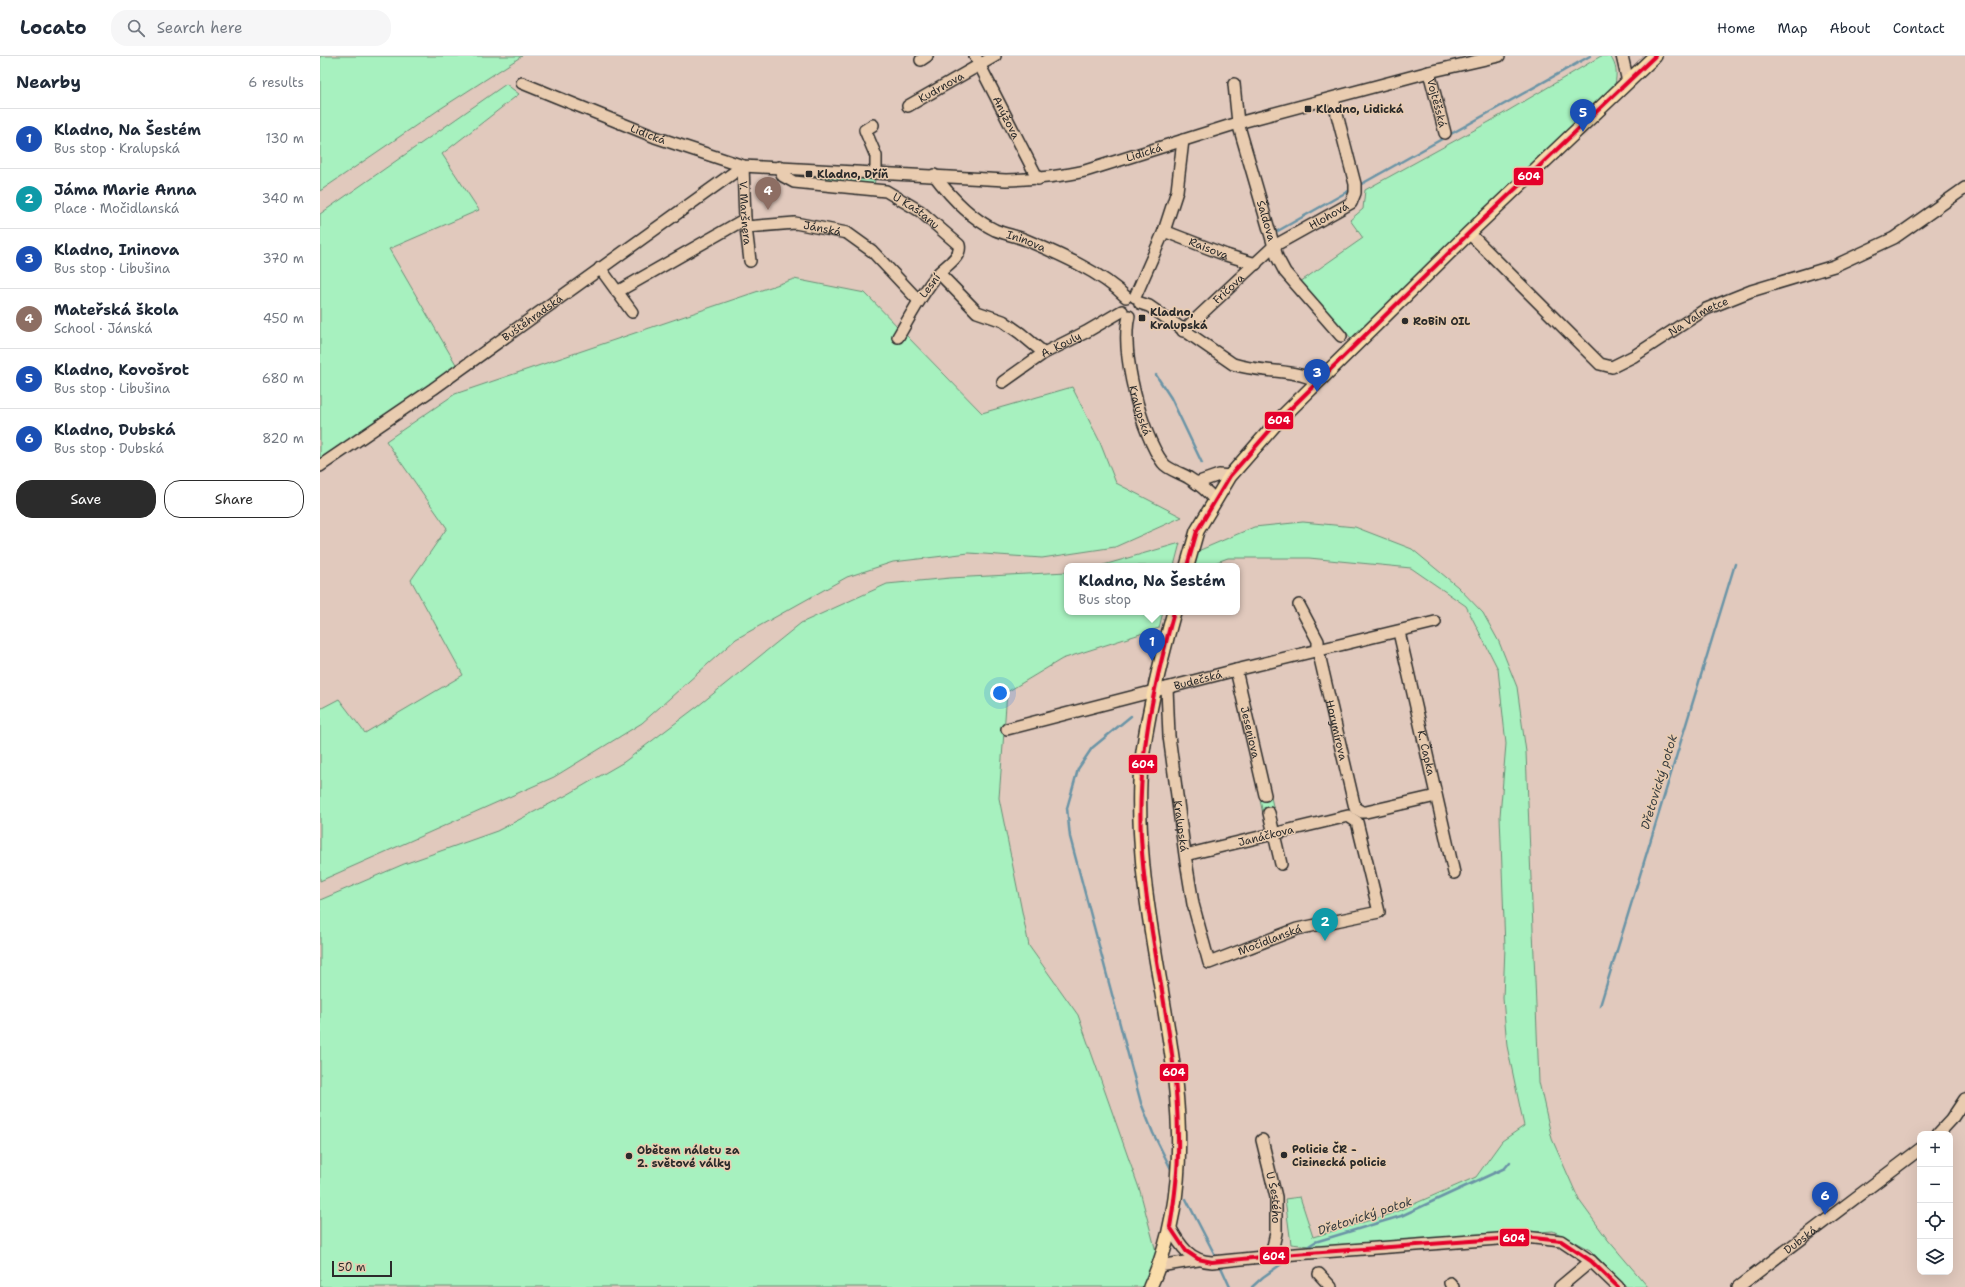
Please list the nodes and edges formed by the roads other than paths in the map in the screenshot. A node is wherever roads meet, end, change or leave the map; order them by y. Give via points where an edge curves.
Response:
1 (995, 56) edge
2 (1499, 56) edge
3 (1622, 56) edge
4 (1656, 56) edge
5 (978, 60) edge
6 (1429, 72) junction
7 (1628, 82) junction
8 (522, 83) dead end
9 (1234, 84) dead end
10 (1333, 99) junction
11 (908, 106) dead end
12 (1238, 123) junction
13 (873, 126) dead end
14 (1445, 134) dead end
15 (1183, 140) junction
16 (743, 166) junction
17 (779, 167) junction
18 (876, 172) junction
19 (934, 175) junction
20 (1038, 179) junction
21 (1965, 188) edge
22 (745, 223) junction
23 (1164, 231) junction
24 (1469, 232) junction
25 (954, 240) joint
26 (1274, 246) junction
27 (750, 260) dead end
28 (1256, 264) junction
29 (600, 268) junction
30 (939, 273) junction
31 (617, 292) junction
32 (1134, 299) junction
33 (919, 301) junction
34 (632, 312) dead end
35 (1125, 314) junction
36 (1183, 331) junction
37 (1341, 336) dead end
38 (898, 337) dead end
39 (1044, 353) junction
40 (1317, 381) junction
41 (1003, 382) dead end
42 (320, 466) edge
43 (1230, 476) junction
44 (1196, 483) junction
45 (1215, 500) junction
46 (1188, 563) edge
47 (1299, 605) dead end
48 (1174, 615) edge
49 (1435, 622) dead end
50 (1399, 632) junction
51 (1318, 650) junction
52 (1236, 670) junction
53 (1161, 690) junction
54 (1007, 729) dead end
55 (1265, 794) dead end
56 (1436, 796) junction
57 (1269, 813) dead end
58 (1353, 813) junction
59 (1274, 834) junction
60 (1185, 855) junction
61 (1281, 864) dead end
62 (1454, 873) dead end
63 (1379, 912) joint
64 (1209, 963) joint
65 (1965, 1099) edge
66 (1941, 1131) edge
67 (1262, 1140) dead end
68 (1917, 1151) edge
69 (1170, 1227) junction
70 (1271, 1256) junction
71 (1198, 1260) junction
72 (1591, 1261) junction
73 (1159, 1266) junction
74 (1319, 1274) dead end
75 (1150, 1287) edge
76 (1331, 1287) edge
77 (1560, 1287) edge
78 (1618, 1287) edge
79 (1738, 1287) edge

1 - 5 street, Kudrnova
2 - 6 street, Lidická
3 - 7 street
4 - 7 main road
5 - 11 street, Kudrnova
5 - 20 street, Anýžova
6 - 10 street, Lidická
6 - 14 street, Vojtěšská
7 - 24 main road
8 - 16 street, Lidická via 655,137
9 - 12 street, Šaldova
10 - 12 street, Lidická
10 - 26 street, Hlohová via 1355,189 1352,203
12 - 15 street, Lidická
12 - 26 street, Šaldova
13 - 18 street via 865,130 876,156
15 - 20 street, Lidická via 1085,171
15 - 23 street via 1177,191
16 - 17 street, Lidická
16 - 22 street, V. Maršnera
16 - 29 street, Buštěhradská
17 - 18 street, Lidická
17 - 25 street, U Kaštanu via 783,176 794,182 876,188 886,191 920,210
18 - 19 street, Lidická
19 - 20 street, Lidická via 1006,180
19 - 32 street, Ininova via 965,210 994,230 1065,257
21 - 24 street, Na Valmetce via 1894,238 1834,266 1751,291 1706,309 1634,356 1612,367 1600,364
22 - 27 street, V. Maršnera
22 - 31 street, Jánská
22 - 33 street, Jánská via 796,224 847,233 872,251
23 - 28 street, Raisova
23 - 32 street
24 - 40 main road
25 - 30 street, Lesní via 959,245 959,252
26 - 28 street, Fričova
26 - 37 street, Šaldova via 1285,272
28 - 36 street, Fričova
29 - 31 street
29 - 42 street, Buštěhradská via 433,389
30 - 33 street, Lesní
30 - 39 street via 977,312 1003,321
31 - 34 street
32 - 35 street via 1122,302
32 - 35 street via 1138,313
32 - 36 street, Ininova via 1149,306
33 - 38 street, Lesní
35 - 39 street, A. Kouly
35 - 44 street, Kralupská via 1132,384 1145,430 1164,464
36 - 40 street, Ininova via 1232,364 1248,369 1307,376
39 - 41 street, A. Kouly
40 - 43 main road
43 - 44 street via 1219,475
43 - 45 main road
44 - 45 street, Kralupská
45 - 46 main road via 1198,531
47 - 51 street via 1318,641
48 - 53 main road, Kralupská
49 - 50 street, Budečská
50 - 51 street, Budečská
50 - 56 street, K. Čapka
51 - 52 street, Budečská
51 - 58 street, Horymírova via 1354,805
52 - 53 street, Budečská
52 - 55 street, Jeseniova
53 - 54 street, Budečská
53 - 60 street, Kralupská
53 - 69 main road, Kralupská via 1143,755 1139,809 1143,867 1176,1081 1179,1174
56 - 58 street, Janáčkova
56 - 62 street, K. Čapka
57 - 59 street
58 - 59 street, Janáčkova
58 - 63 street, Horymírova
59 - 60 street, Janáčkova
59 - 61 street
60 - 64 street, Kralupská via 1192,904
63 - 64 street, Močidlanská via 1297,929
65 - 66 street
67 - 70 street, U Šestého via 1276,1197 1276,1233
68 - 79 street, Dubská
69 - 71 street via 1185,1250
69 - 73 main road, Kralupská
70 - 71 street via 1212,1262
70 - 72 street via 1525,1237 1561,1241
71 - 73 street
72 - 77 street
72 - 78 street
73 - 75 main road, Kralupská
74 - 76 street

